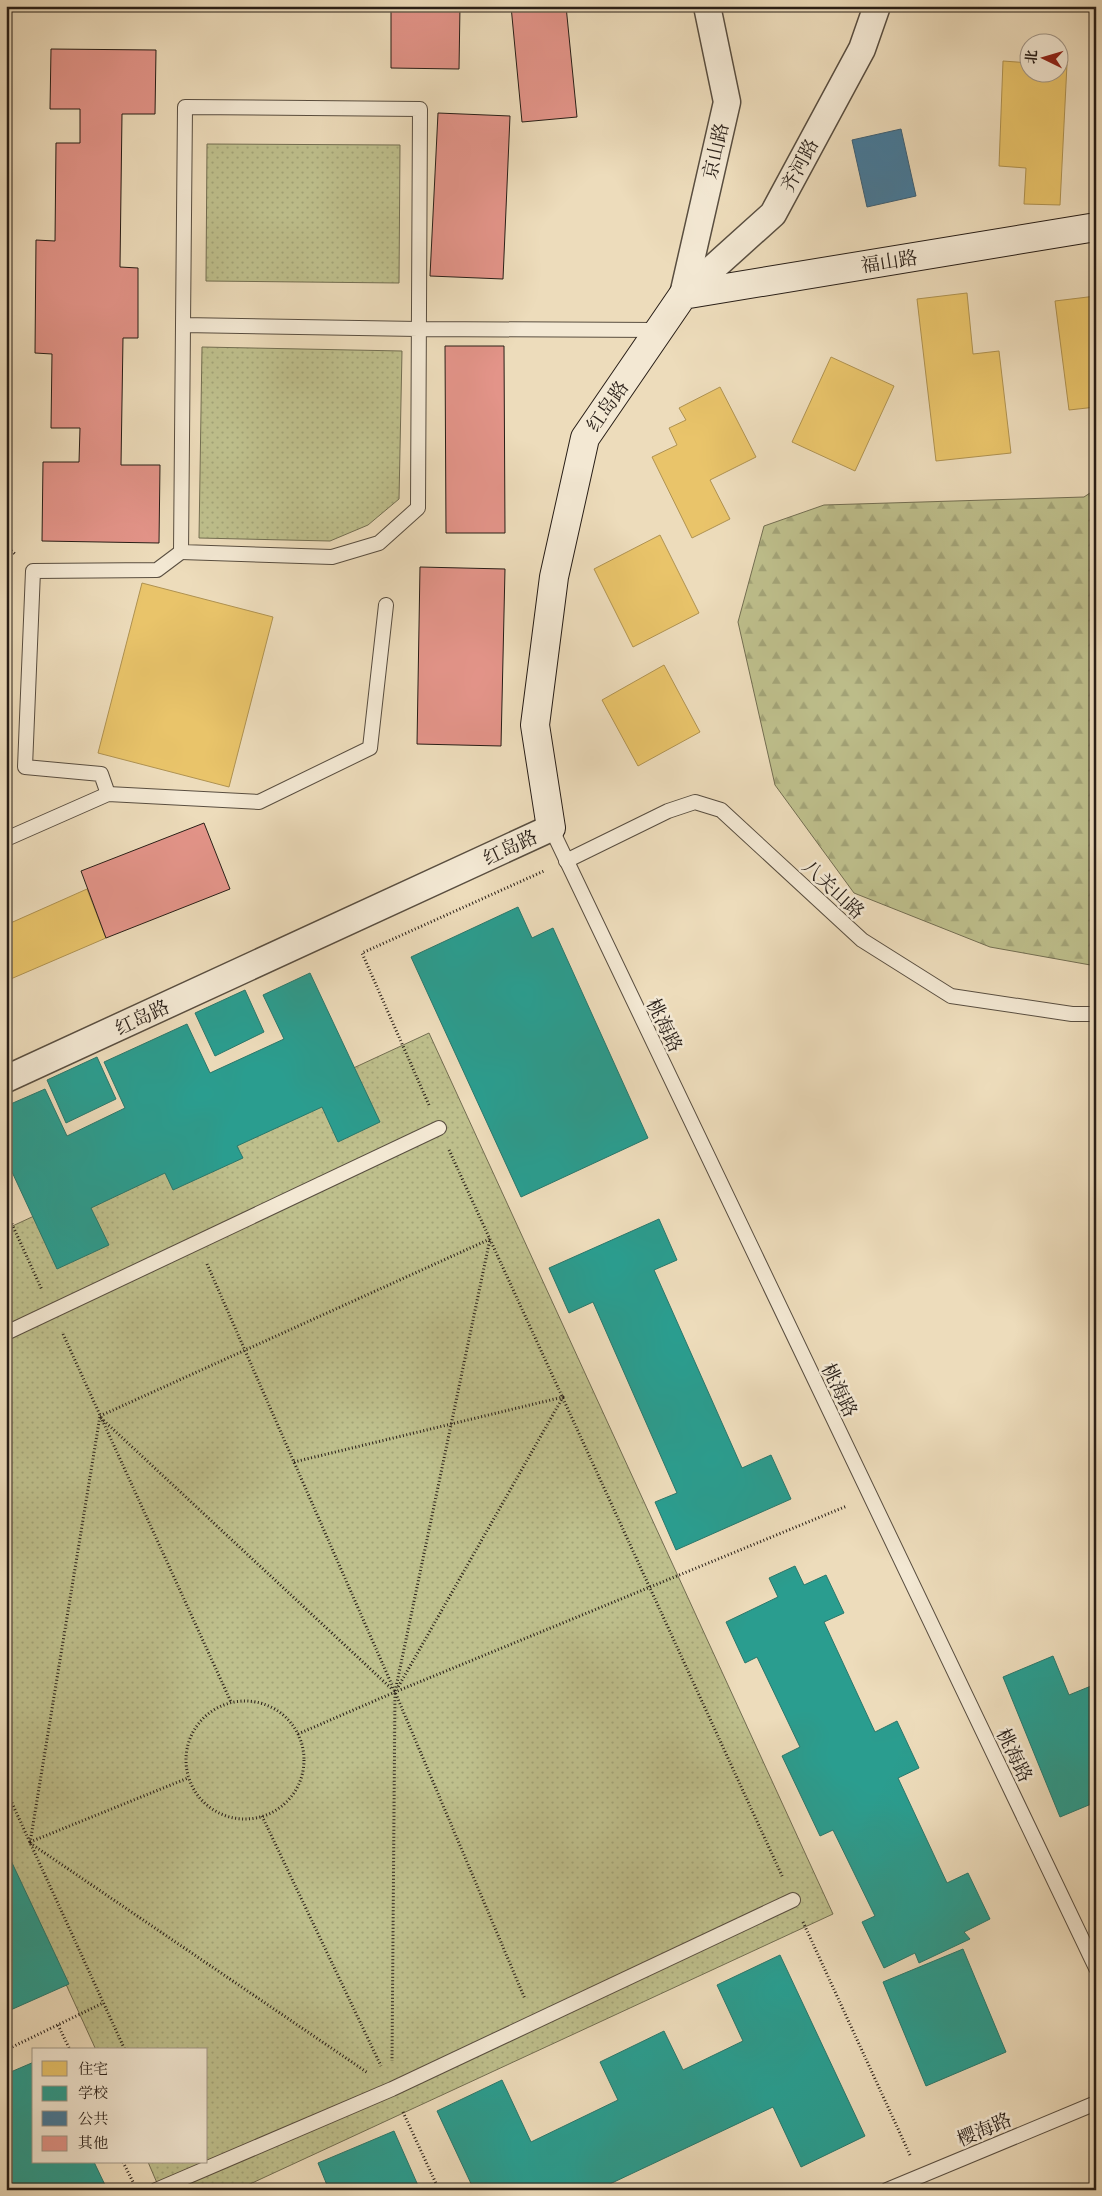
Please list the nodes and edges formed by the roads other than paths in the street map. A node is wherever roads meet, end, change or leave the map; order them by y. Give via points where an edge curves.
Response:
1 (707, 6) edge
2 (877, 6) edge
3 (1096, 227) edge
4 (683, 296) junction
5 (183, 325) junction
6 (418, 329) junction
7 (660, 330) junction
8 (181, 552) junction
9 (386, 605) dead end
10 (108, 794) junction
11 (551, 828) junction
12 (6, 839) edge
13 (566, 861) junction
14 (1096, 1014) edge
15 (6, 1079) edge
16 (439, 1128) road end
17 (6, 1333) edge
18 (793, 1900) road end
19 (1096, 1968) edge
20 (1096, 2103) edge
21 (156, 2190) edge
22 (887, 2190) edge

1 - 4 street, 京山路 via 726,102
2 - 4 street, 齐河路 via 862,50 774,214
3 - 4 street, 福山路
4 - 7 street, 红岛路
5 - 6 lane
5 - 6 lane via 185,107 420,109
5 - 8 lane
6 - 7 lane
6 - 8 lane via 418,508 379,543 332,557
7 - 11 street, 红岛路 via 585,438 564,531 554,577 535,725
8 - 10 lane via 157,570 33,571 25,767 101,774
9 - 10 lane via 370,748 259,802
10 - 12 lane
11 - 13 lane, 桃海路
11 - 15 street, 红岛路
13 - 14 lane, 八关山路 via 668,811 695,802 721,810 862,940 951,996 1072,1014
13 - 19 lane, 桃海路
16 - 17 lane
18 - 21 lane via 392,2089
20 - 22 lane, 樱海路

